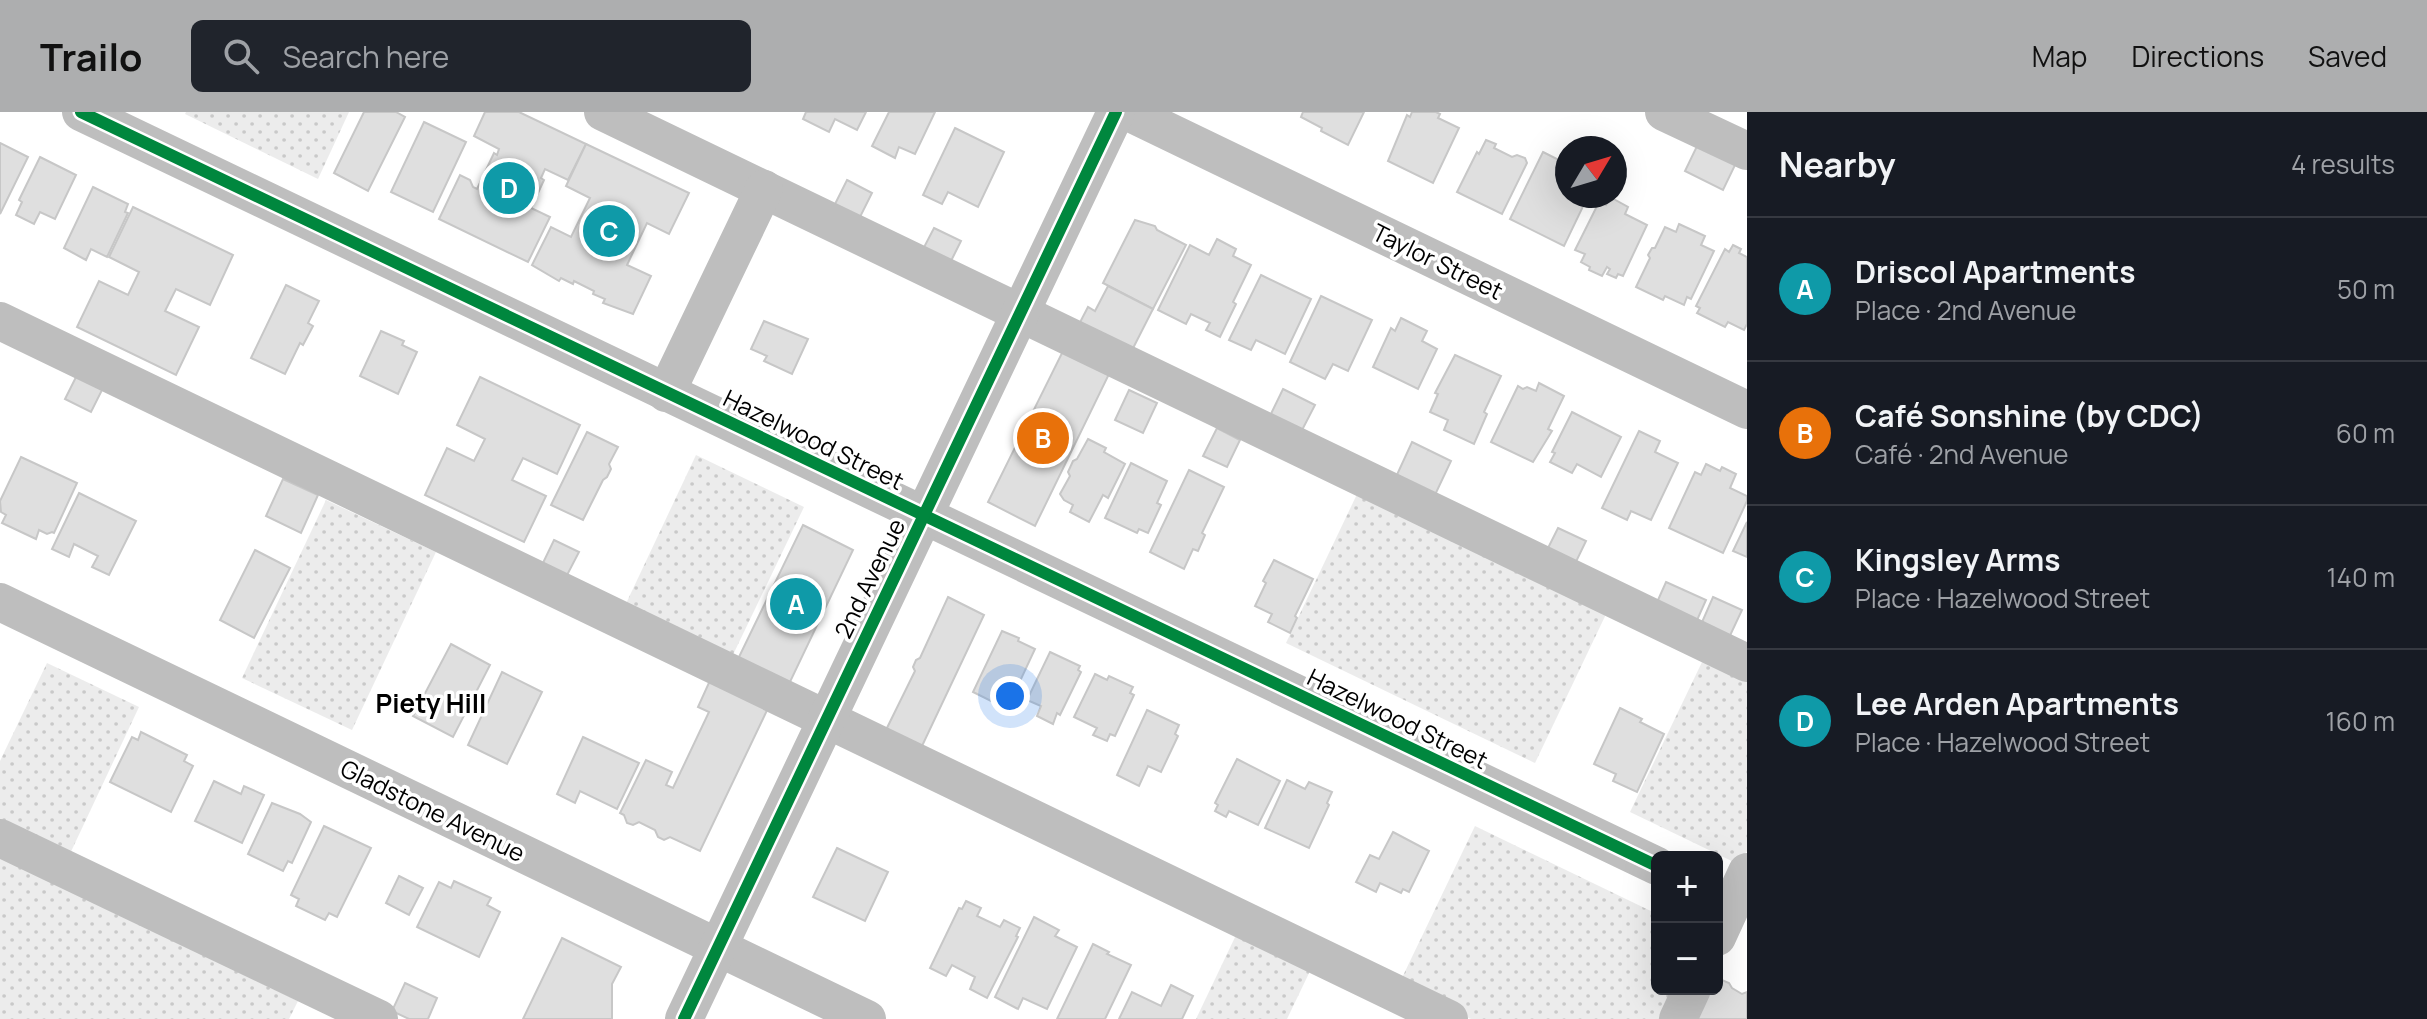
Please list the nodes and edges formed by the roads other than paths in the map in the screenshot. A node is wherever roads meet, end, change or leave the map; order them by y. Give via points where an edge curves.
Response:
1 (81, 112) edge
2 (603, 112) edge
3 (1116, 112) edge
4 (1128, 112) edge
5 (1664, 112) edge
6 (1747, 151) edge
7 (764, 189) junction
8 (1021, 312) junction
9 (0, 321) edge
10 (666, 393) junction
11 (1747, 410) edge
12 (923, 516) junction
13 (0, 602) edge
14 (1747, 663) edge
15 (826, 719) junction
16 (0, 838) edge
17 (1651, 863) edge
18 (1736, 895) edge
19 (1723, 924) edge
20 (718, 947) junction
21 (1689, 995) edge
22 (379, 1019) edge
23 (684, 1019) edge
24 (867, 1019) edge
25 (1449, 1019) edge
26 (1678, 1019) edge

1 - 10 street, Hazelwood Street
2 - 7 street
3 - 8 street, 2nd Avenue
4 - 11 street, Taylor Street
5 - 6 street
7 - 8 street
7 - 10 street
8 - 12 street, 2nd Avenue
8 - 14 street
9 - 15 street
10 - 12 street, Hazelwood Street
12 - 15 street, 2nd Avenue
12 - 17 street, Hazelwood Street
13 - 20 street, Gladstone Avenue
15 - 20 street, 2nd Avenue
15 - 25 street
16 - 22 street
18 - 19 street
20 - 23 street, 2nd Avenue
20 - 24 street, Gladstone Avenue
21 - 26 street

